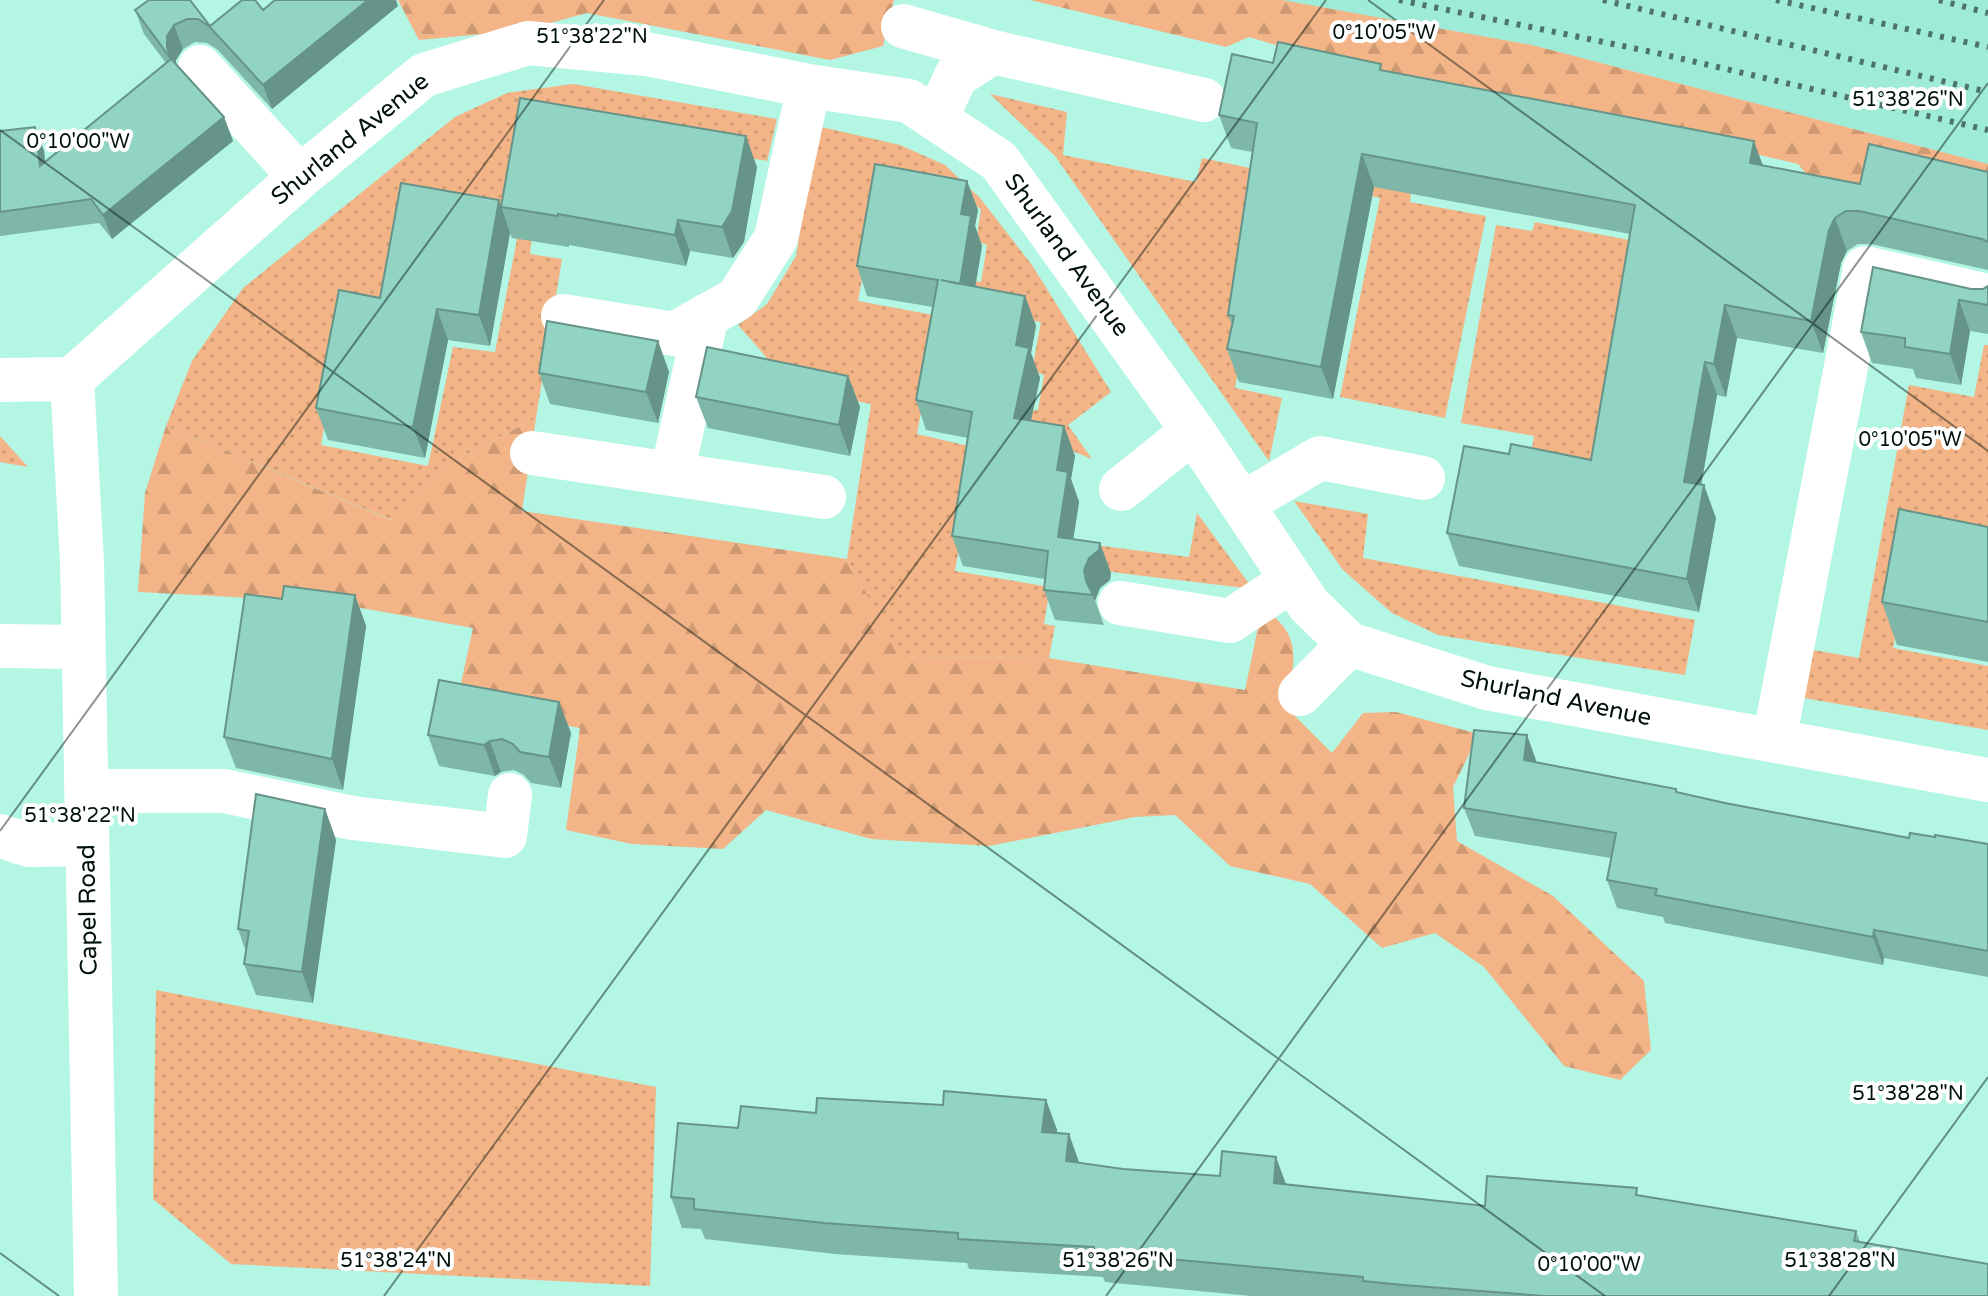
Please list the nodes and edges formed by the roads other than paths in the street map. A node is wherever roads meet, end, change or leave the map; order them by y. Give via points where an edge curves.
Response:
1 (903, 26) dead end
2 (993, 52) junction
3 (200, 67) dead end
4 (809, 86) junction
5 (1204, 100) dead end
6 (936, 119) junction
7 (300, 177) junction
8 (1988, 296) edge
9 (707, 315) junction
10 (563, 316) dead end
11 (72, 379) junction
12 (0, 380) edge
13 (1193, 431) junction
14 (532, 453) dead end
15 (672, 474) junction
16 (1423, 478) dead end
17 (1121, 489) dead end
18 (824, 497) dead end
19 (1242, 504) junction
20 (1292, 580) junction
21 (1120, 603) dead end
22 (1349, 644) junction
23 (0, 646) edge
24 (83, 647) junction
25 (1300, 694) dead end
26 (1774, 741) junction
27 (1988, 780) edge
28 (86, 791) junction
29 (510, 795) dead end
30 (0, 836) edge
31 (87, 844) junction
32 (96, 1296) edge

1 - 2 street
2 - 5 street
2 - 6 street via 956,76
3 - 7 street
4 - 6 street, Shurland Avenue via 909,101
4 - 7 street, Shurland Avenue via 646,54 528,43 424,75
4 - 9 street via 776,238 737,299
6 - 13 street, Shurland Avenue via 999,161
7 - 11 street, Shurland Avenue
8 - 26 street via 1865,268
9 - 10 street via 674,334
9 - 15 street
11 - 12 street
11 - 24 street, Capel Road
13 - 17 street
13 - 19 street, Shurland Avenue
14 - 15 street
15 - 18 street
16 - 19 street via 1320,458
19 - 20 street, Shurland Avenue
20 - 21 street via 1230,621
20 - 22 street, Shurland Avenue
22 - 25 street
22 - 26 street, Shurland Avenue via 1487,688
23 - 24 street
24 - 28 street, Capel Road
26 - 27 street, Shurland Avenue
28 - 29 street via 224,791 353,818 505,836
28 - 31 street, Capel Road
30 - 31 street via 29,845
31 - 32 street, Capel Road

